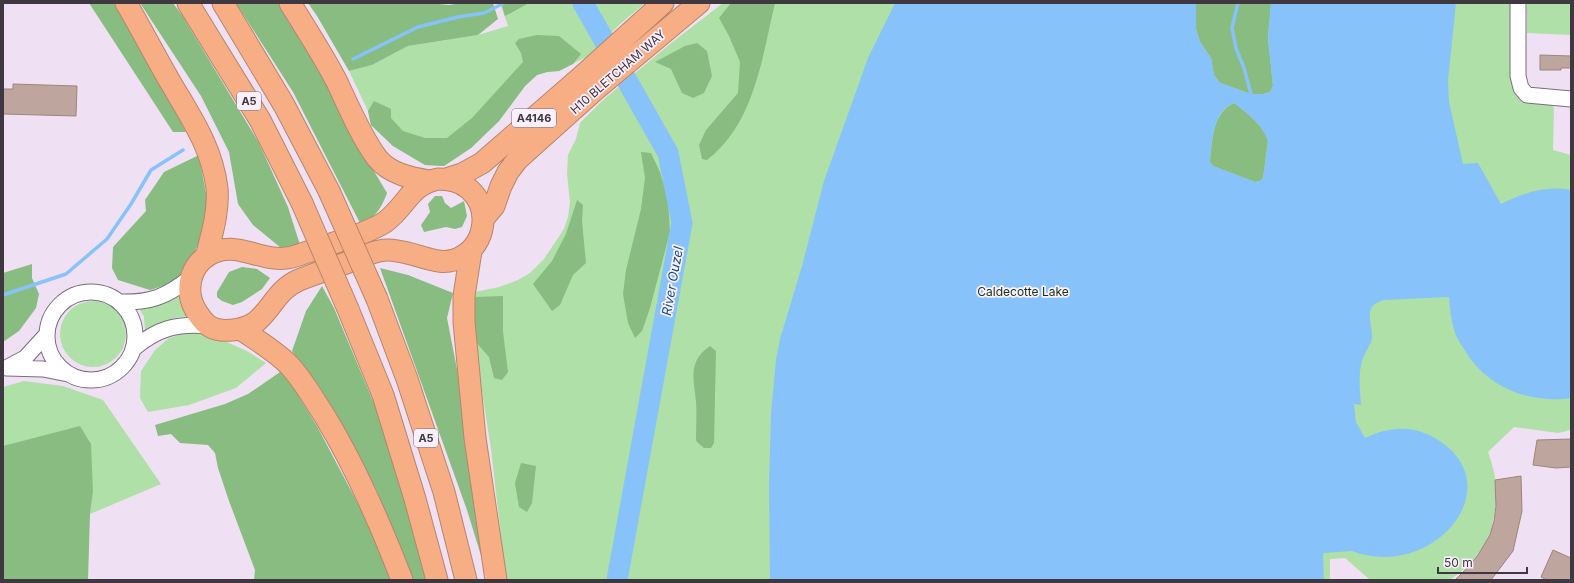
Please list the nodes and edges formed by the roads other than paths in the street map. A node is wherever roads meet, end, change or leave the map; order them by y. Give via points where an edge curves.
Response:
1 (126, 3) edge
2 (188, 3) edge
3 (223, 3) edge
4 (290, 3) edge
5 (663, 3) edge
6 (698, 3) edge
7 (1518, 3) edge
8 (588, 84) junction
9 (1571, 99) edge
10 (438, 180) junction
11 (484, 219) junction
12 (471, 251) junction
13 (206, 257) junction
14 (190, 278) junction
15 (119, 302) junction
16 (209, 326) junction
17 (240, 330) junction
18 (47, 334) junction
19 (133, 348) junction
20 (4, 369) edge
21 (70, 374) junction
22 (402, 580) edge
23 (437, 580) edge
24 (466, 580) edge
25 (496, 580) edge

1 - 13 highway via 194,120 209,152 217,188 216,220
2 - 23 highway, A5, bridge via 260,120 302,203 348,309 383,395
3 - 24 highway, A5, bridge via 284,104 329,191 377,299 407,378 444,492
4 - 10 highway via 378,159 395,172 410,178
5 - 8 highway, H10 BLETCHAM WAY / A4146 via 643,21
6 - 8 highway, H10 BLETCHAM WAY / A4146 via 661,35
7 - 9 street via 1518,76 1521,88 1527,95
8 - 10 highway, H10 BLETCHAM WAY / A4146 via 482,163 462,174
8 - 11 highway, H10 BLETCHAM WAY / A4146 via 517,160 508,172 494,206
10 - 11 highway via 459,182 469,188 481,207
10 - 13 highway, H10 BLETCHAM WAY via 419,186 396,213 372,230 291,258 270,258 238,249 221,250
11 - 12 highway via 479,238
12 - 17 highway via 459,259 449,261 431,260 412,253 379,251 297,281 281,292 257,321
12 - 25 highway via 464,296 464,322 474,438
13 - 14 highway
14 - 15 street via 176,290 157,298 139,302
14 - 16 highway via 190,294 195,309
15 - 18 street via 109,295 97,292 73,296 55,311 49,322
15 - 19 street via 128,311 133,323
16 - 17 highway via 224,330
16 - 19 street via 190,324 171,327 156,332
17 - 22 highway via 288,364 308,390 358,475
18 - 20 street via 25,358
18 - 21 street via 48,346 53,357 60,367
19 - 21 street via 127,361 110,375 90,379
20 - 21 street via 44,369

